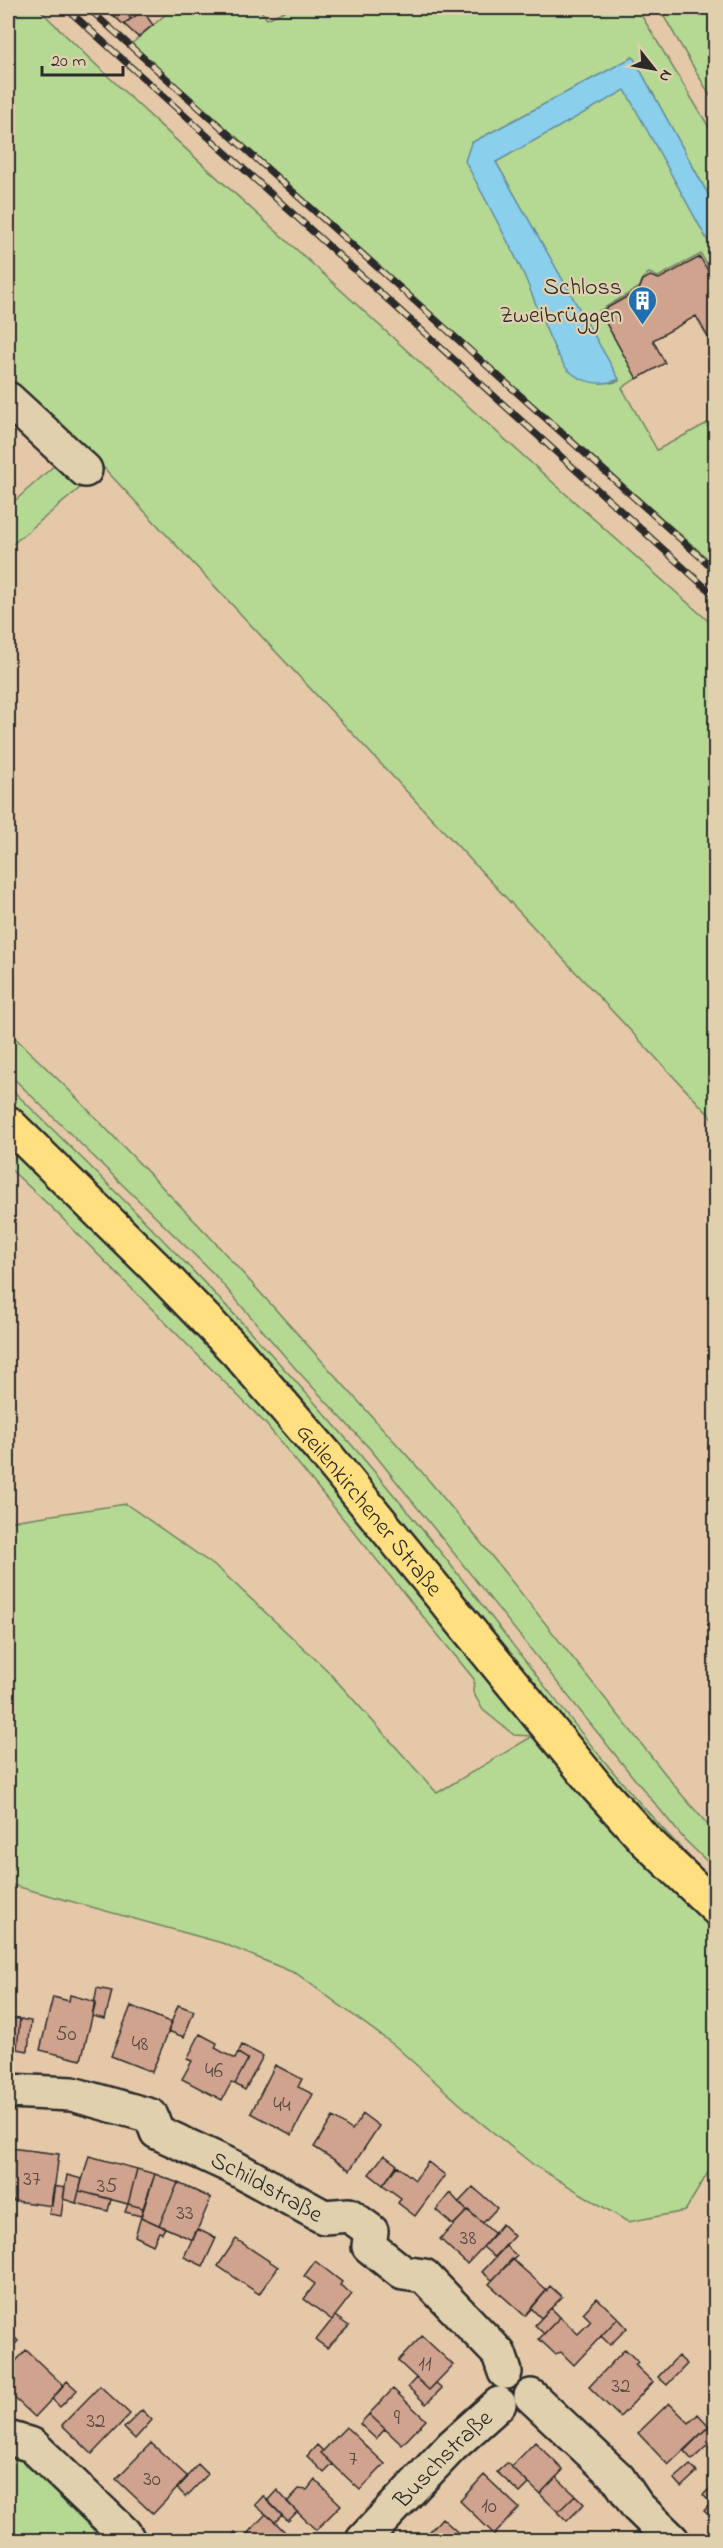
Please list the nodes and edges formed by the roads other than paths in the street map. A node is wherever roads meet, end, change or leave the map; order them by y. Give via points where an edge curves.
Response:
1 (8, 399) edge
2 (86, 470) dead end
3 (8, 1123) edge
4 (716, 1908) edge
5 (8, 2091) edge
6 (505, 2372) junction
7 (531, 2396) junction
8 (499, 2404) junction
9 (8, 2438) edge
10 (128, 2541) edge
11 (363, 2541) edge
12 (672, 2541) edge

1 - 2 street
3 - 4 main road, Geilenkirchener Straße via 237,1352 327,1456 596,1786
5 - 6 street, Schildstraße via 72,2094 151,2116 157,2132 233,2167 324,2217 349,2215 371,2231 369,2246 403,2273 424,2276 499,2354
6 - 7 street via 526,2376
6 - 8 street via 493,2386
7 - 8 street via 517,2409
7 - 12 street via 618,2478 637,2506
8 - 11 street, Buschstraße via 452,2446
9 - 10 street via 32,2445

